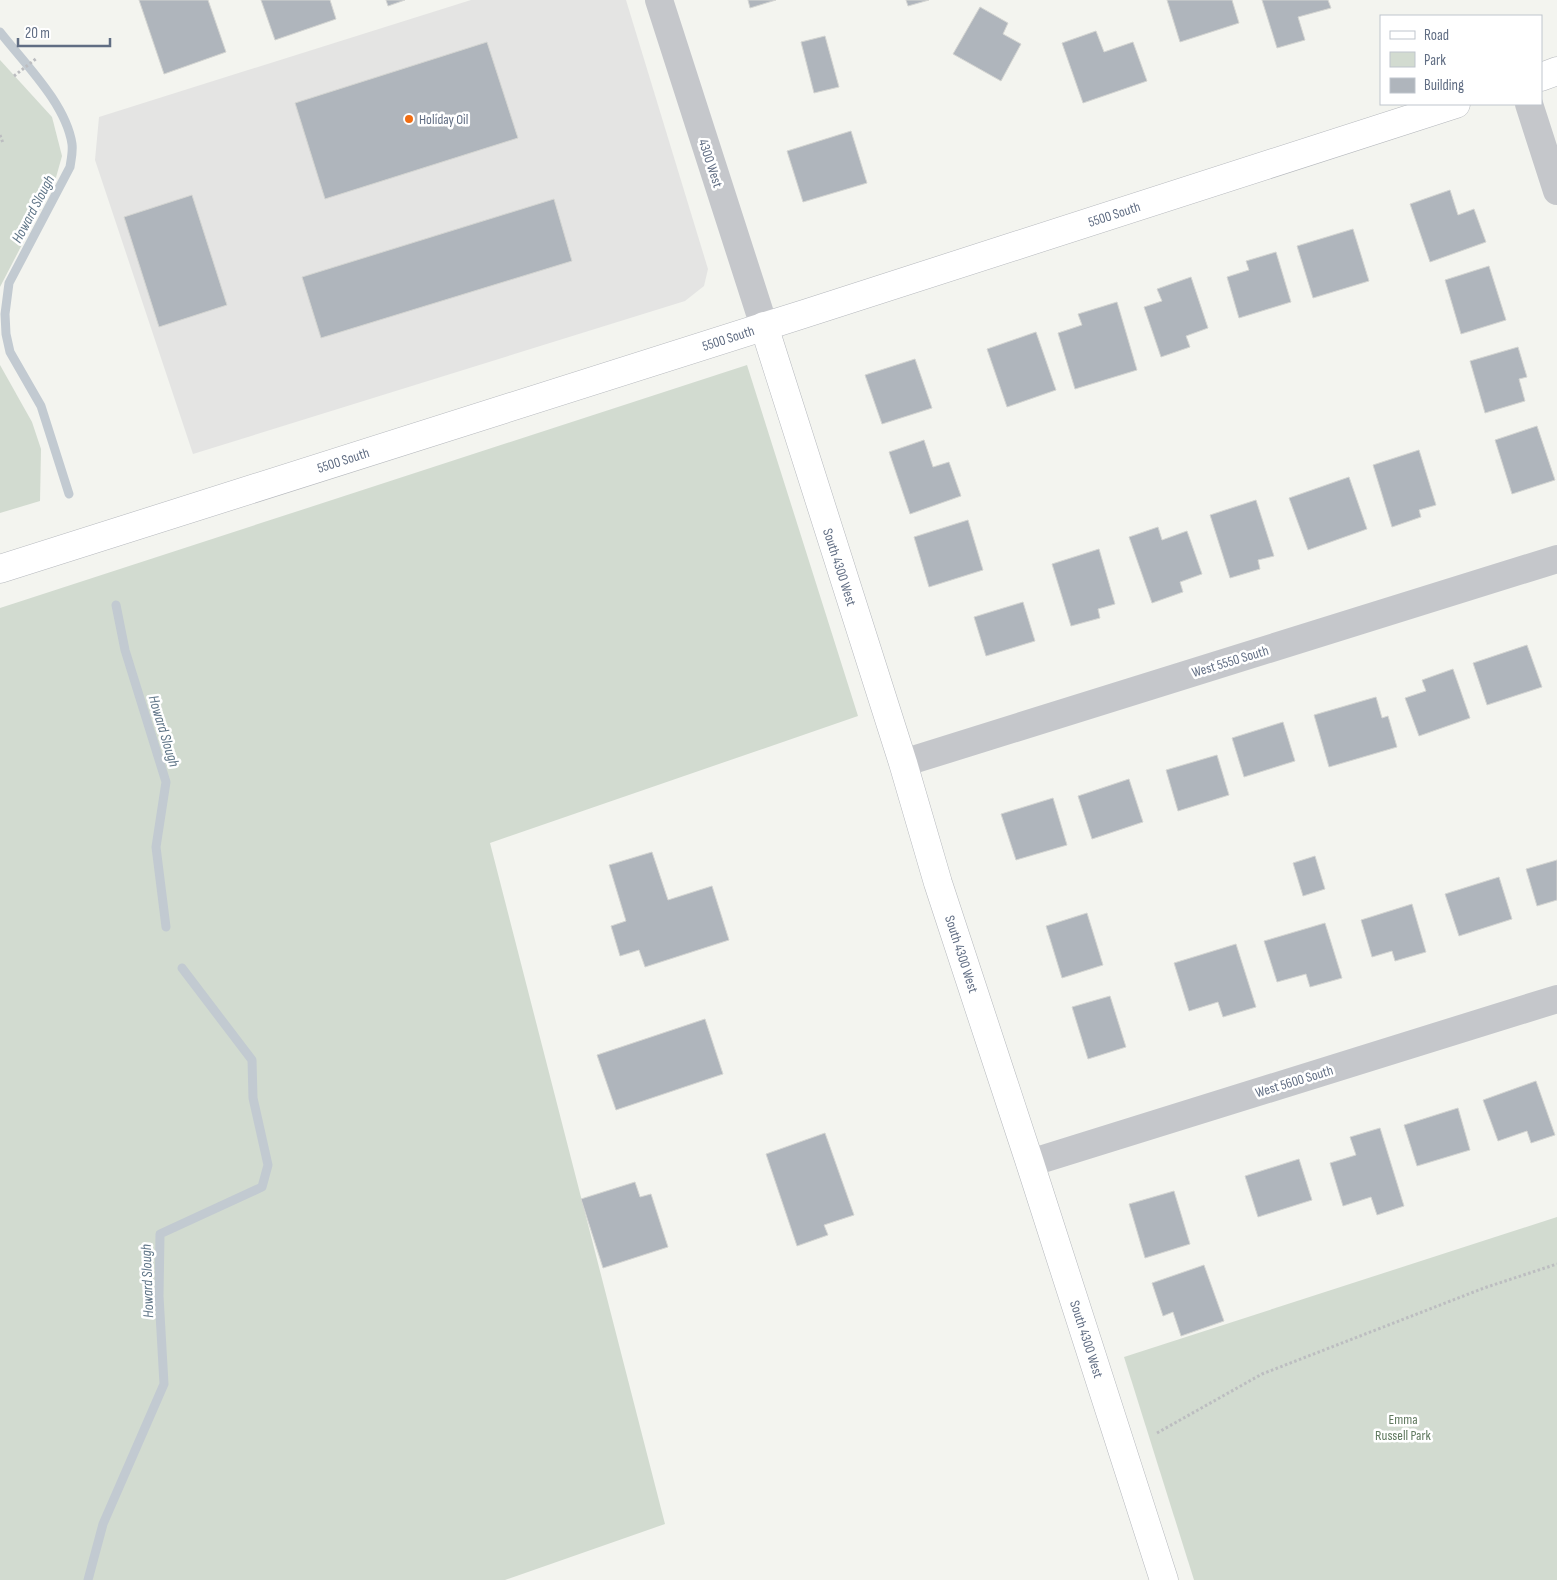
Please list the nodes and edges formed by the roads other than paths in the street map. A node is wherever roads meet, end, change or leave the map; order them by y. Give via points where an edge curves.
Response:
1 (659, 0) edge
2 (1557, 71) edge
3 (1542, 76) edge
4 (1453, 105) edge
5 (1529, 105) edge
6 (1557, 191) edge
7 (764, 326) junction
8 (1557, 559) edge
9 (0, 569) edge
10 (903, 762) junction
11 (1557, 999) edge
12 (1030, 1163) junction
13 (1164, 1580) edge

1 - 7 street, 4300 West
2 - 3 main road
4 - 7 main road, 5500 South
5 - 6 street
7 - 9 main road, 5500 South
7 - 10 main road, South 4300 West
8 - 10 street, West 5550 South
10 - 12 main road, South 4300 West via 938,883
11 - 12 street, West 5600 South
12 - 13 main road, South 4300 West

